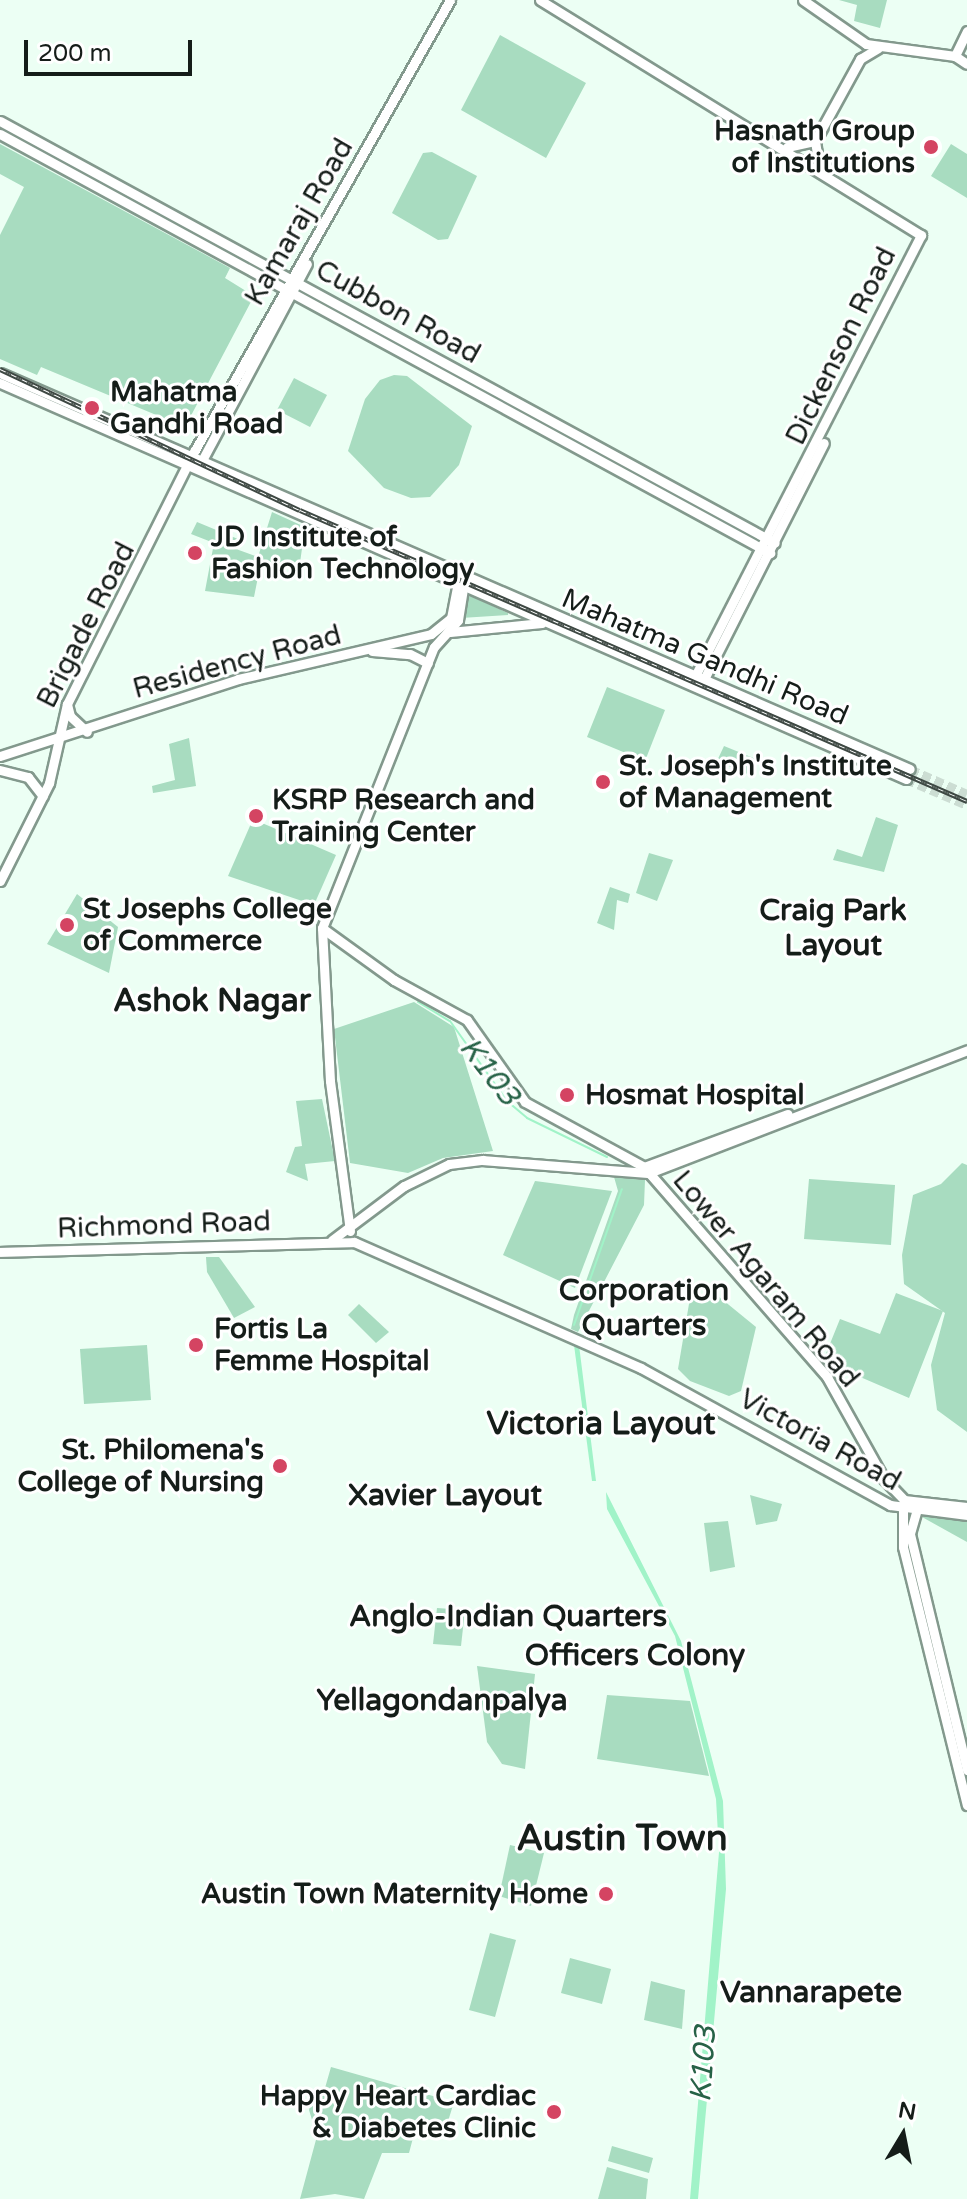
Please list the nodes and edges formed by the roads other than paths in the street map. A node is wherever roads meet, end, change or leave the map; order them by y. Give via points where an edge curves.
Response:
1 (453, 0) edge
2 (540, 0) edge
3 (803, 0) edge
4 (555, 4) edge
5 (967, 31) edge
6 (854, 38) junction
7 (879, 48) junction
8 (955, 56) junction
9 (860, 59) junction
10 (967, 64) edge
11 (0, 121) edge
12 (0, 134) edge
13 (815, 141) junction
14 (783, 146) junction
15 (56, 150) junction
16 (50, 161) junction
17 (857, 189) junction
18 (201, 231) junction
19 (195, 241) junction
20 (295, 281) junction
21 (290, 292) junction
22 (0, 373) edge
23 (0, 383) edge
24 (229, 389) junction
25 (239, 394) junction
26 (513, 400) junction
27 (507, 411) junction
28 (557, 424) junction
29 (551, 435) junction
30 (194, 464) junction
31 (771, 541) junction
32 (766, 552) junction
33 (462, 581) junction
34 (545, 623) junction
35 (448, 633) junction
36 (369, 650) junction
37 (428, 663) junction
38 (697, 684) junction
39 (67, 704) junction
40 (87, 732) junction
41 (57, 740) junction
42 (0, 756) edge
43 (0, 770) edge
44 (908, 774) tunnel mouth
45 (43, 796) junction
46 (0, 881) edge
47 (322, 928) junction
48 (340, 945) junction
49 (325, 956) junction
50 (967, 1048) edge
51 (609, 1150) junction
52 (608, 1169) junction
53 (647, 1170) junction
54 (352, 1229) junction
55 (329, 1242) junction
56 (354, 1242) junction
57 (0, 1252) edge
58 (918, 1507) junction
59 (967, 1507) edge
60 (902, 1509) junction
61 (967, 1515) edge
62 (967, 1770) edge
63 (967, 1805) edge

1 - 20 main road, Kamaraj Road
2 - 4 main road, Dickenson Road
3 - 6 main road
4 - 14 main road, Dickenson Road
5 - 8 main road
6 - 7 main road
6 - 9 main road
7 - 8 main road
7 - 9 main road
8 - 10 main road
9 - 13 main road
11 - 15 main road, Cubbon Road
12 - 16 main road, Cubbon Road
13 - 14 main road
13 - 17 main road, Dickenson Road via 818,159
14 - 17 main road, Dickenson Road
15 - 16 main road
15 - 18 main road, Cubbon Road
16 - 19 main road, Cubbon Road
17 - 31 main road, Dickenson Road via 929,236 904,268
18 - 19 main road
18 - 20 main road, Cubbon Road
19 - 21 main road, Cubbon Road
20 - 21 main road, Kamaraj Road
20 - 26 main road, Cubbon Road
21 - 24 main road, Kamaraj Road
21 - 25 main road, Kamaraj Road
21 - 27 main road, Cubbon Road
22 - 30 main road, Mahatma Gandhi Road
23 - 30 main road, Mahatma Gandhi Road
24 - 25 main road
24 - 30 main road, Kamaraj Road
25 - 30 main road, Kamaraj Road
26 - 27 main road
26 - 28 main road, Cubbon Road
27 - 29 main road, Cubbon Road
28 - 29 main road
28 - 31 main road, Cubbon Road
29 - 32 main road, Cubbon Road
30 - 33 main road, Mahatma Gandhi Road
30 - 39 main road, Brigade Road
31 - 32 main road, Dickenson Road
32 - 38 main road, Dickenson Road
33 - 34 main road, Mahatma Gandhi Road
33 - 35 main road via 458,620
33 - 36 main road, Residency Road via 451,618 441,627
33 - 38 main road, Mahatma Gandhi Road
34 - 35 main road
34 - 38 main road, Mahatma Gandhi Road
35 - 37 main road
36 - 37 main road via 410,654
36 - 40 main road, Residency Road via 238,679
37 - 47 main road
38 - 44 main road, Mahatma Gandhi Road
39 - 40 main road
39 - 41 main road, Brigade Road
40 - 41 main road, Residency Road
41 - 42 main road, Residency Road
41 - 45 main road, Brigade Road via 57,759
43 - 45 main road via 28,777
45 - 46 main road, Brigade Road
47 - 48 main road
47 - 49 main road
48 - 49 main road
48 - 51 main road via 458,1013 525,1102
49 - 54 main road
50 - 53 main road, Richmond Road
51 - 52 main road
51 - 53 main road
52 - 53 main road, Richmond Road
52 - 54 main road, Richmond Road via 449,1164 404,1186
53 - 60 main road, Lower Agaram Road via 827,1377
54 - 55 main road, Richmond Road
54 - 56 main road
55 - 56 main road, Richmond Road
55 - 57 main road, Richmond Road
56 - 60 main road, Victoria Road via 641,1368
58 - 59 main road, Victoria Road
58 - 60 main road, Victoria Road
58 - 61 main road, Victoria Road
58 - 62 main road via 910,1534
60 - 63 main road, Lower Agaram Road

